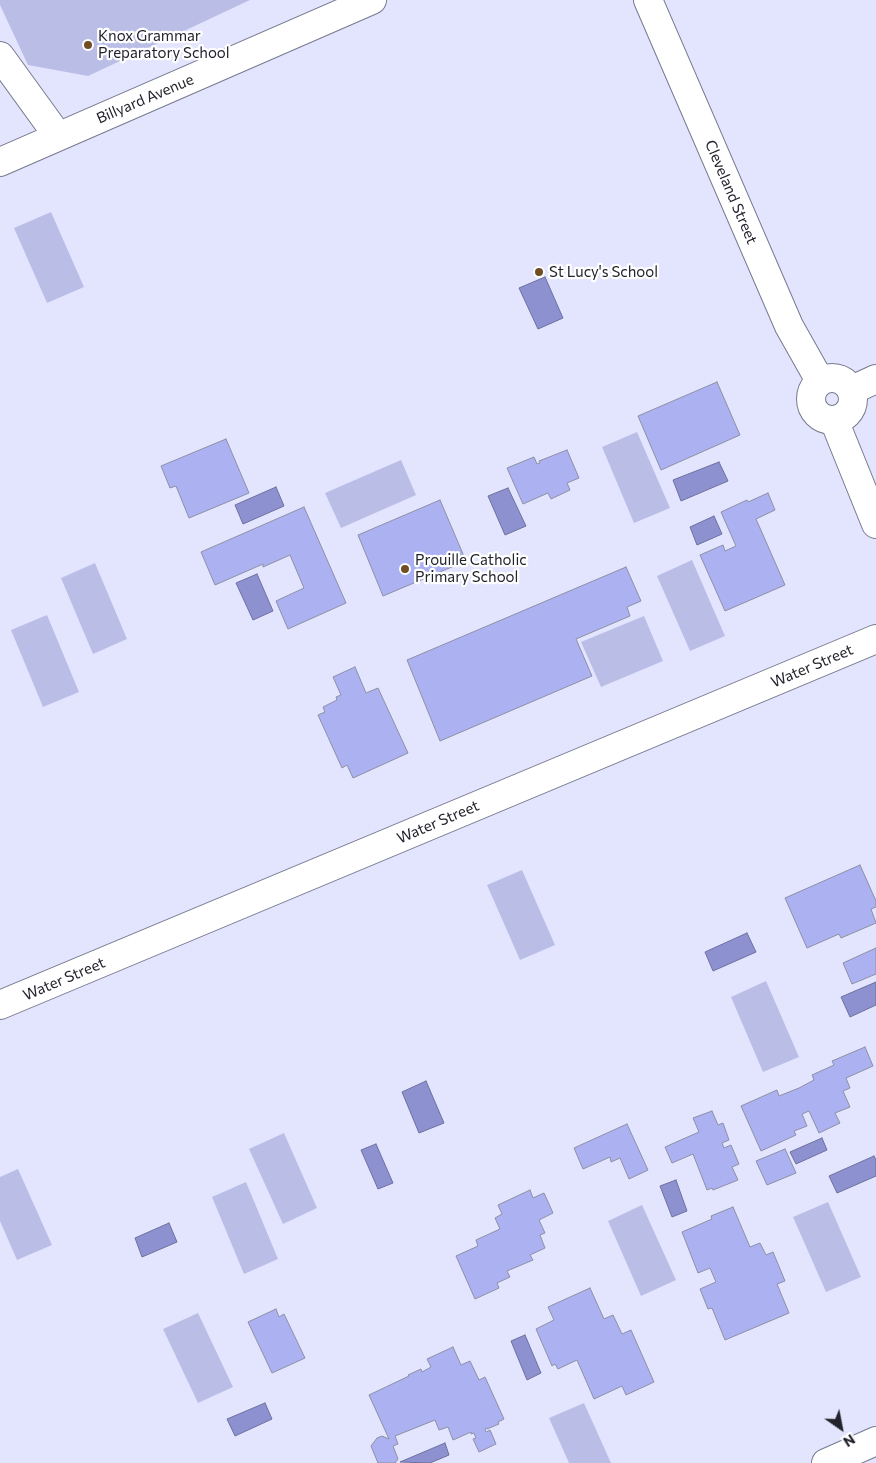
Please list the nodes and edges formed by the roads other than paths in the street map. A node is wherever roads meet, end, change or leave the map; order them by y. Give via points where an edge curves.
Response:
1 (372, 0) edge
2 (648, 0) edge
3 (0, 56) edge
4 (58, 136) junction
5 (0, 162) edge
6 (820, 381) junction
7 (864, 385) edge
8 (834, 420) junction
9 (876, 524) edge
10 (876, 639) edge
11 (0, 1006) edge
12 (876, 1441) edge
13 (826, 1463) edge

1 - 4 street, Billyard Avenue
2 - 6 street, Cleveland Street via 789,326
3 - 4 street
4 - 5 street, Billyard Avenue
6 - 7 street via 835,377 848,384
6 - 8 street via 811,396 812,406 817,414
7 - 8 street via 848,413
8 - 9 street
10 - 11 street, Water Street
12 - 13 street

